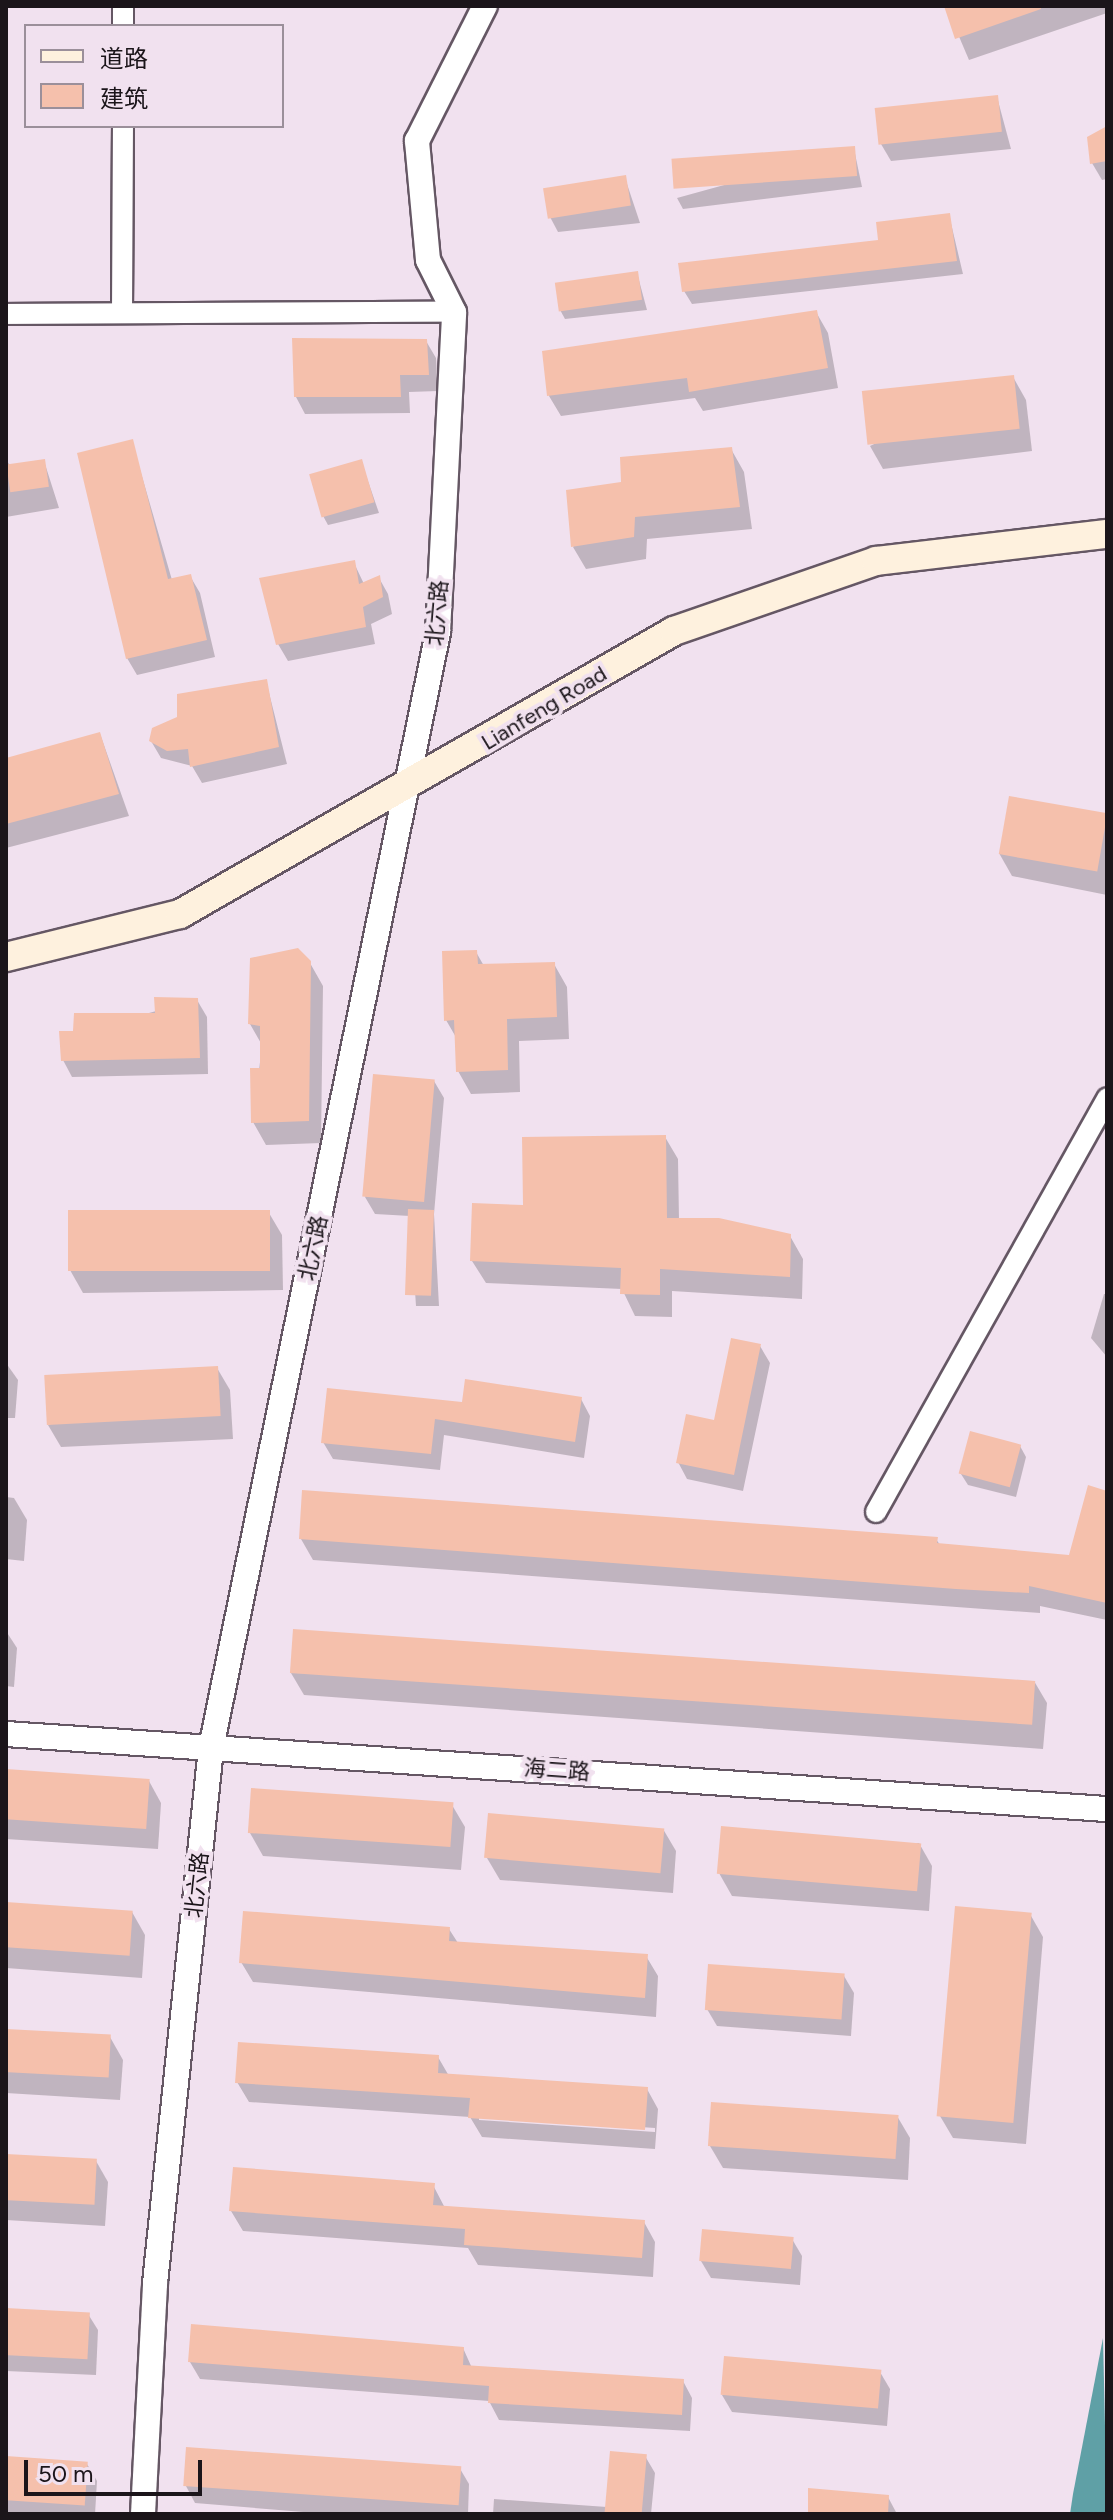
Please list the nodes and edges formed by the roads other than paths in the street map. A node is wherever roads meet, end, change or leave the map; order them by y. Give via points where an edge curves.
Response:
1 (485, 6) edge
2 (123, 128) edge
3 (454, 312) junction
4 (122, 313) junction
5 (6, 314) edge
6 (1107, 534) edge
7 (407, 788) junction
8 (6, 957) edge
9 (1107, 1098) edge
10 (876, 1512) dead end
11 (6, 1734) edge
12 (211, 1748) junction
13 (1107, 1809) edge
14 (143, 2514) edge

1 - 3 street, 北六路 via 417,141 428,260
2 - 4 street
3 - 4 street
3 - 7 street, 北六路 via 438,632
4 - 5 street
6 - 7 main road, Lianfeng Road via 876,561 674,631
7 - 8 main road, Lianfeng Road via 180,914
7 - 12 street, 北六路
9 - 10 street
11 - 12 street, 海二路
12 - 13 street, 海二路
12 - 14 street, 北六路 via 155,2283

